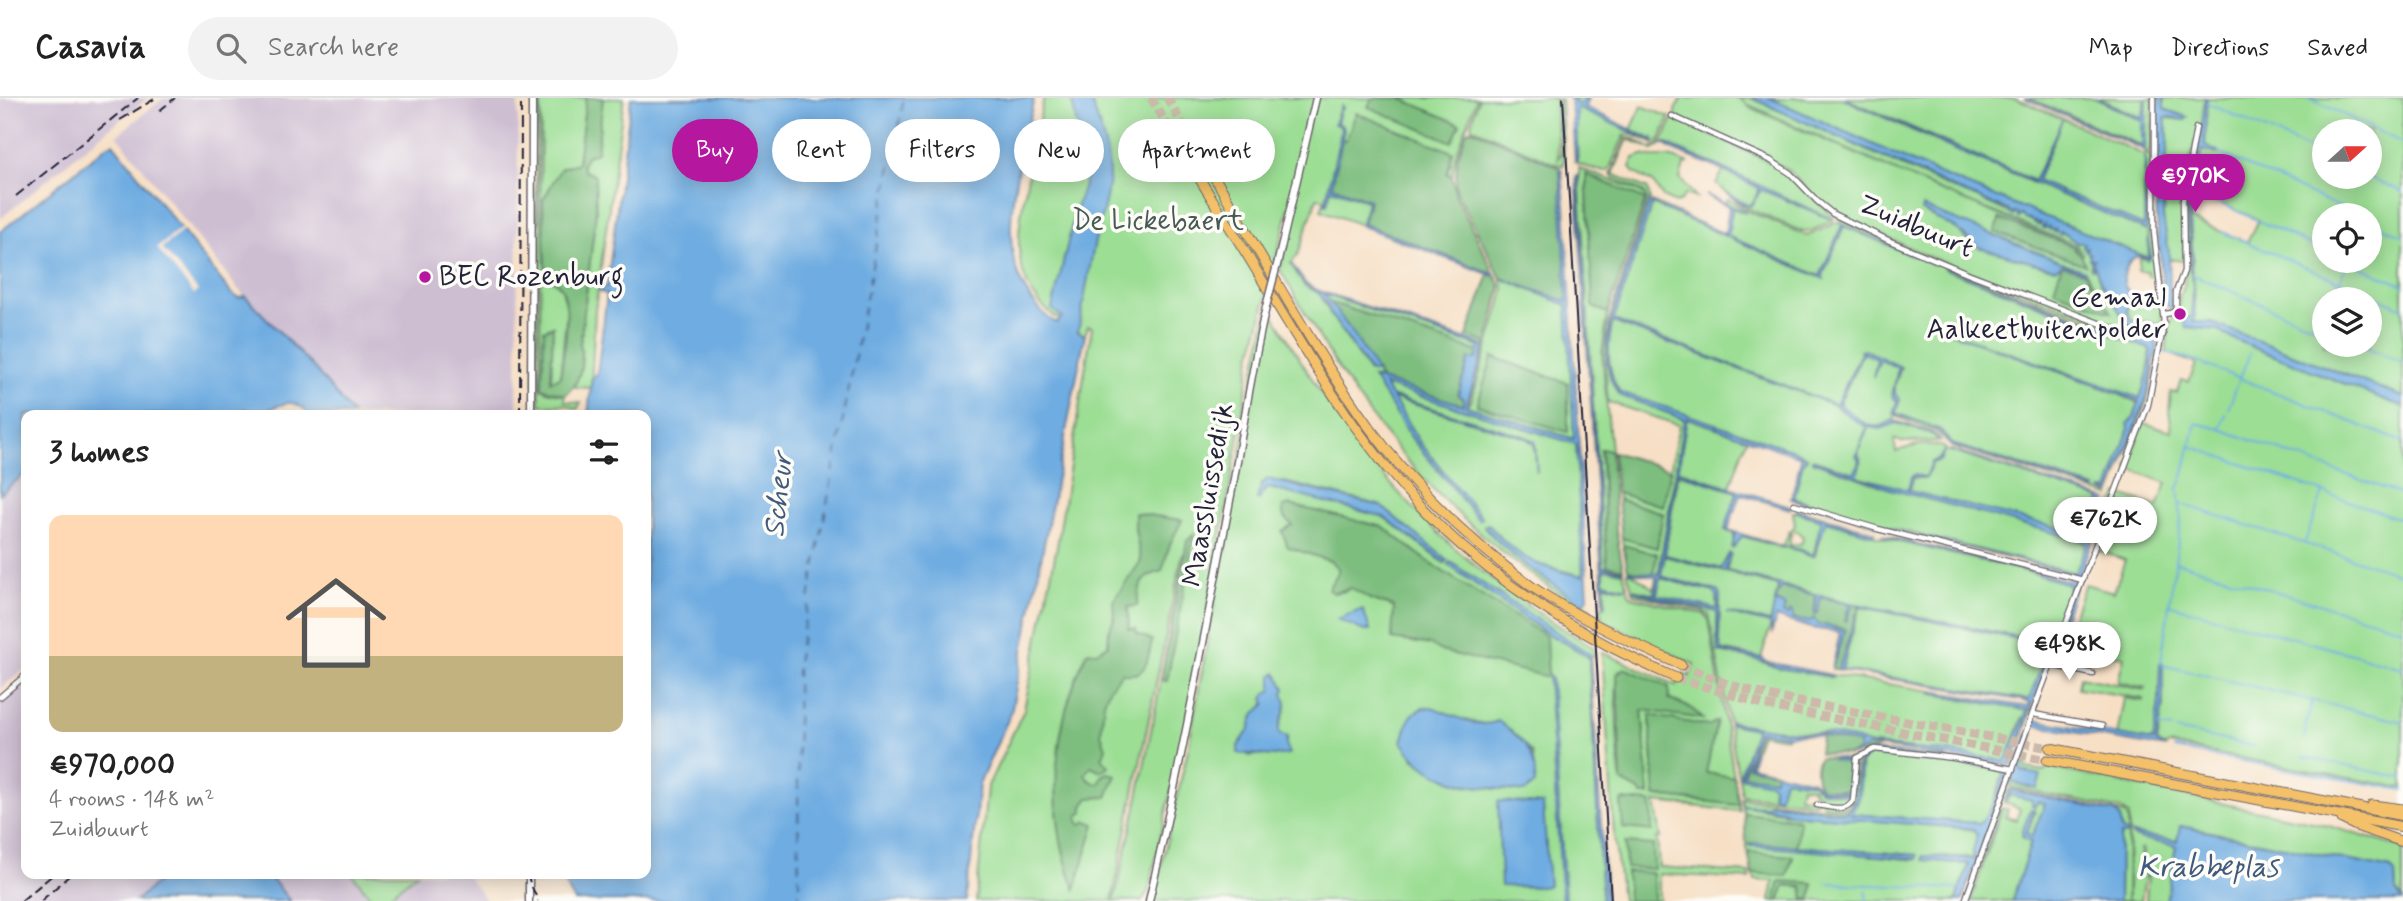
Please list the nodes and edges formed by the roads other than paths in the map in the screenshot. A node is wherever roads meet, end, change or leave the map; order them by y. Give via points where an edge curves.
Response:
1 (532, 98) edge
2 (1316, 98) edge
3 (2154, 98) edge
4 (1672, 116) dead end
5 (2196, 128) dead end
6 (1202, 182) edge
7 (1217, 182) edge
8 (2164, 314) junction
9 (2161, 335) junction
10 (531, 410) edge
11 (1794, 504) dead end
12 (2083, 580) junction
13 (1681, 665) tunnel mouth
14 (2051, 665) junction
15 (2093, 674) dead end
16 (1676, 678) tunnel mouth
17 (21, 680) edge
18 (0, 697) edge
19 (2033, 714) junction
20 (2102, 726) dead end
21 (2050, 748) tunnel mouth
22 (2047, 760) tunnel mouth
23 (2013, 769) junction
24 (2308, 797) junction
25 (1817, 805) dead end
26 (2403, 809) edge
27 (2334, 814) junction
28 (2403, 816) edge
29 (2403, 827) edge
30 (2403, 842) edge
31 (529, 879) edge
32 (529, 901) edge
33 (1149, 901) edge
34 (1965, 901) edge

1 - 10 street
2 - 33 street, Maassluissedijk, bridge via 1250,378 1180,767
3 - 8 street via 2154,232
4 - 9 street, Zuidbuurt via 1770,160 1833,214 1890,241 2120,331
5 - 8 street via 2182,212 2185,271 2176,292 2176,309
6 - 16 highway via 1373,453 1444,531 1515,589 1575,629
7 - 13 highway via 1351,400 1424,492 1530,585 1582,618
8 - 9 street
9 - 12 street via 2148,405
11 - 12 street via 1878,530
12 - 14 street
14 - 15 street
14 - 19 street
17 - 18 street
19 - 20 street
19 - 23 street
21 - 24 highway
22 - 27 highway
23 - 25 street via 1875,749 1857,758 1849,805
23 - 34 street
24 - 26 highway
24 - 28 highway
27 - 29 highway
27 - 30 highway via 2356,827
31 - 32 street

